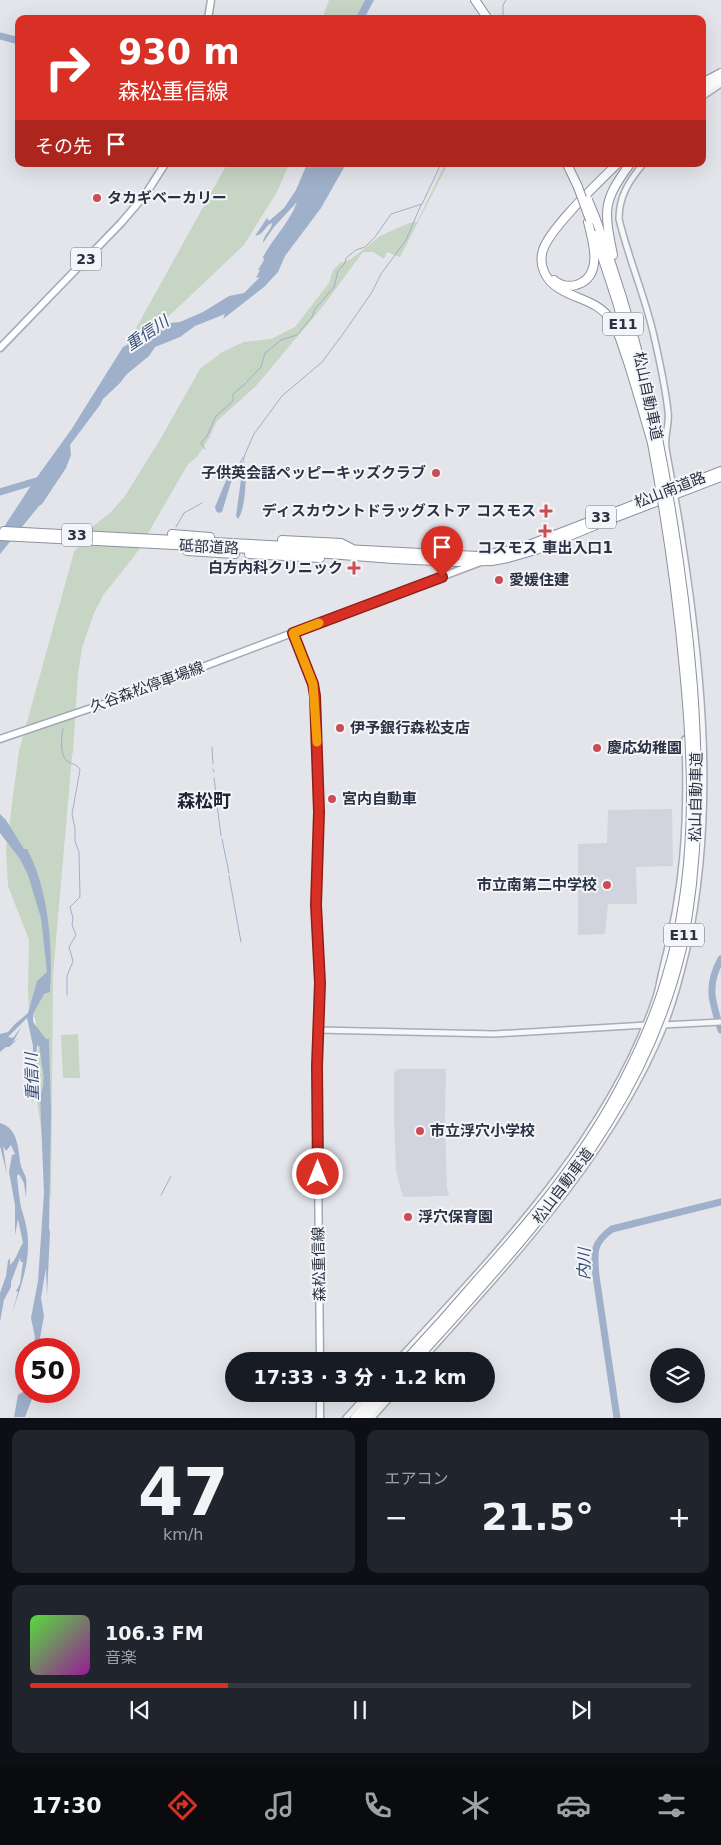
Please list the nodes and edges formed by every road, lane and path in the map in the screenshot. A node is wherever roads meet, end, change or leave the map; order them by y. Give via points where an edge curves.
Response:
1 (211, 0) edge
2 (475, 0) edge
3 (209, 15) edge
4 (485, 15) edge
5 (721, 73) edge
6 (721, 79) edge
7 (706, 81) edge
8 (721, 84) edge
9 (706, 88) edge
10 (706, 94) edge
11 (163, 167) edge
12 (569, 167) edge
13 (574, 167) edge
14 (614, 167) edge
15 (619, 167) edge
16 (628, 167) edge
17 (641, 167) edge
18 (580, 189) junction
19 (591, 220) junction
20 (618, 280) junction
21 (0, 348) edge
22 (651, 429) junction
23 (721, 471) edge
24 (721, 477) edge
25 (674, 491) junction
26 (0, 531) edge
27 (172, 534) dead end
28 (0, 536) edge
29 (290, 548) junction
30 (167, 550) dead end
31 (354, 554) junction
32 (442, 558) junction
33 (478, 559) junction
34 (442, 577) junction
35 (293, 633) junction
36 (0, 739) edge
37 (685, 739) dead end
38 (721, 1022) edge
39 (645, 1025) junction
40 (664, 1025) junction
41 (318, 1030) junction
42 (320, 1352) edge
43 (405, 1352) edge
44 (413, 1352) edge
45 (423, 1352) edge
46 (429, 1352) edge
47 (320, 1402) edge
48 (361, 1402) edge
49 (369, 1402) edge
50 (379, 1402) edge
51 (386, 1402) edge
52 (320, 1418) edge
53 (346, 1418) edge
54 (355, 1418) edge
55 (364, 1418) edge
56 (372, 1418) edge

1 - 3 main road
2 - 4 highway
5 - 7 highway
6 - 9 highway
8 - 10 street
11 - 21 main road, 23 via 121,223
12 - 18 highway, 松山自動車道
13 - 18 highway, 松山自動車道
14 - 22 highway via 550,237 542,261 544,273 552,283 591,302 607,314 615,326
15 - 19 highway via 572,216 549,247 546,267 550,276 560,284 573,286 589,276 594,250
16 - 20 highway via 608,200 606,218
17 - 25 street via 624,190 619,219 653,332 669,415 665,442
18 - 19 highway, bridge
18 - 19 highway, 松山自動車道 / E11, bridge
19 - 20 highway, 松山自動車道 / E11
19 - 22 highway, 松山自動車道 / E11 via 625,329
20 - 22 highway, 松山自動車道 / E11 via 635,335
22 - 44 highway, 松山自動車道 / E11, bridge via 678,605 690,764 690,827 685,884 668,974 625,1080 588,1142 526,1223
22 - 45 highway, 松山自動車道 / E11, bridge via 669,501 688,630 696,744 697,827 681,949 649,1046 594,1146 532,1228
23 - 25 highway, 松山南道路 / 33
24 - 25 highway, 松山南道路 / 33
25 - 33 highway, 松山南道路 / 33 via 521,548
25 - 40 street via 697,658 704,785 696,904 682,970
26 - 29 highway, 砥部道路 / 33
27 - 31 highway via 341,543
28 - 29 highway, 砥部道路 / 33
29 - 31 highway, 砥部道路 / 33
30 - 31 highway via 339,559
31 - 32 highway, 砥部道路 / 33
32 - 33 highway, 砥部道路 / 33
32 - 34 main road
33 - 34 main road
34 - 35 main road
35 - 36 main road, 久谷森松停車場線
35 - 41 main road, 森松重信線 via 314,689 319,812 316,905 320,983
37 - 39 street via 683,867 660,984
38 - 40 street
39 - 40 street
39 - 41 street via 494,1034
39 - 43 street via 612,1094 575,1152 475,1276
40 - 46 street via 610,1130 573,1184
41 - 42 main road, 森松重信線
47 - 52 main road
48 - 53 street
49 - 54 highway
50 - 55 highway
51 - 56 street

